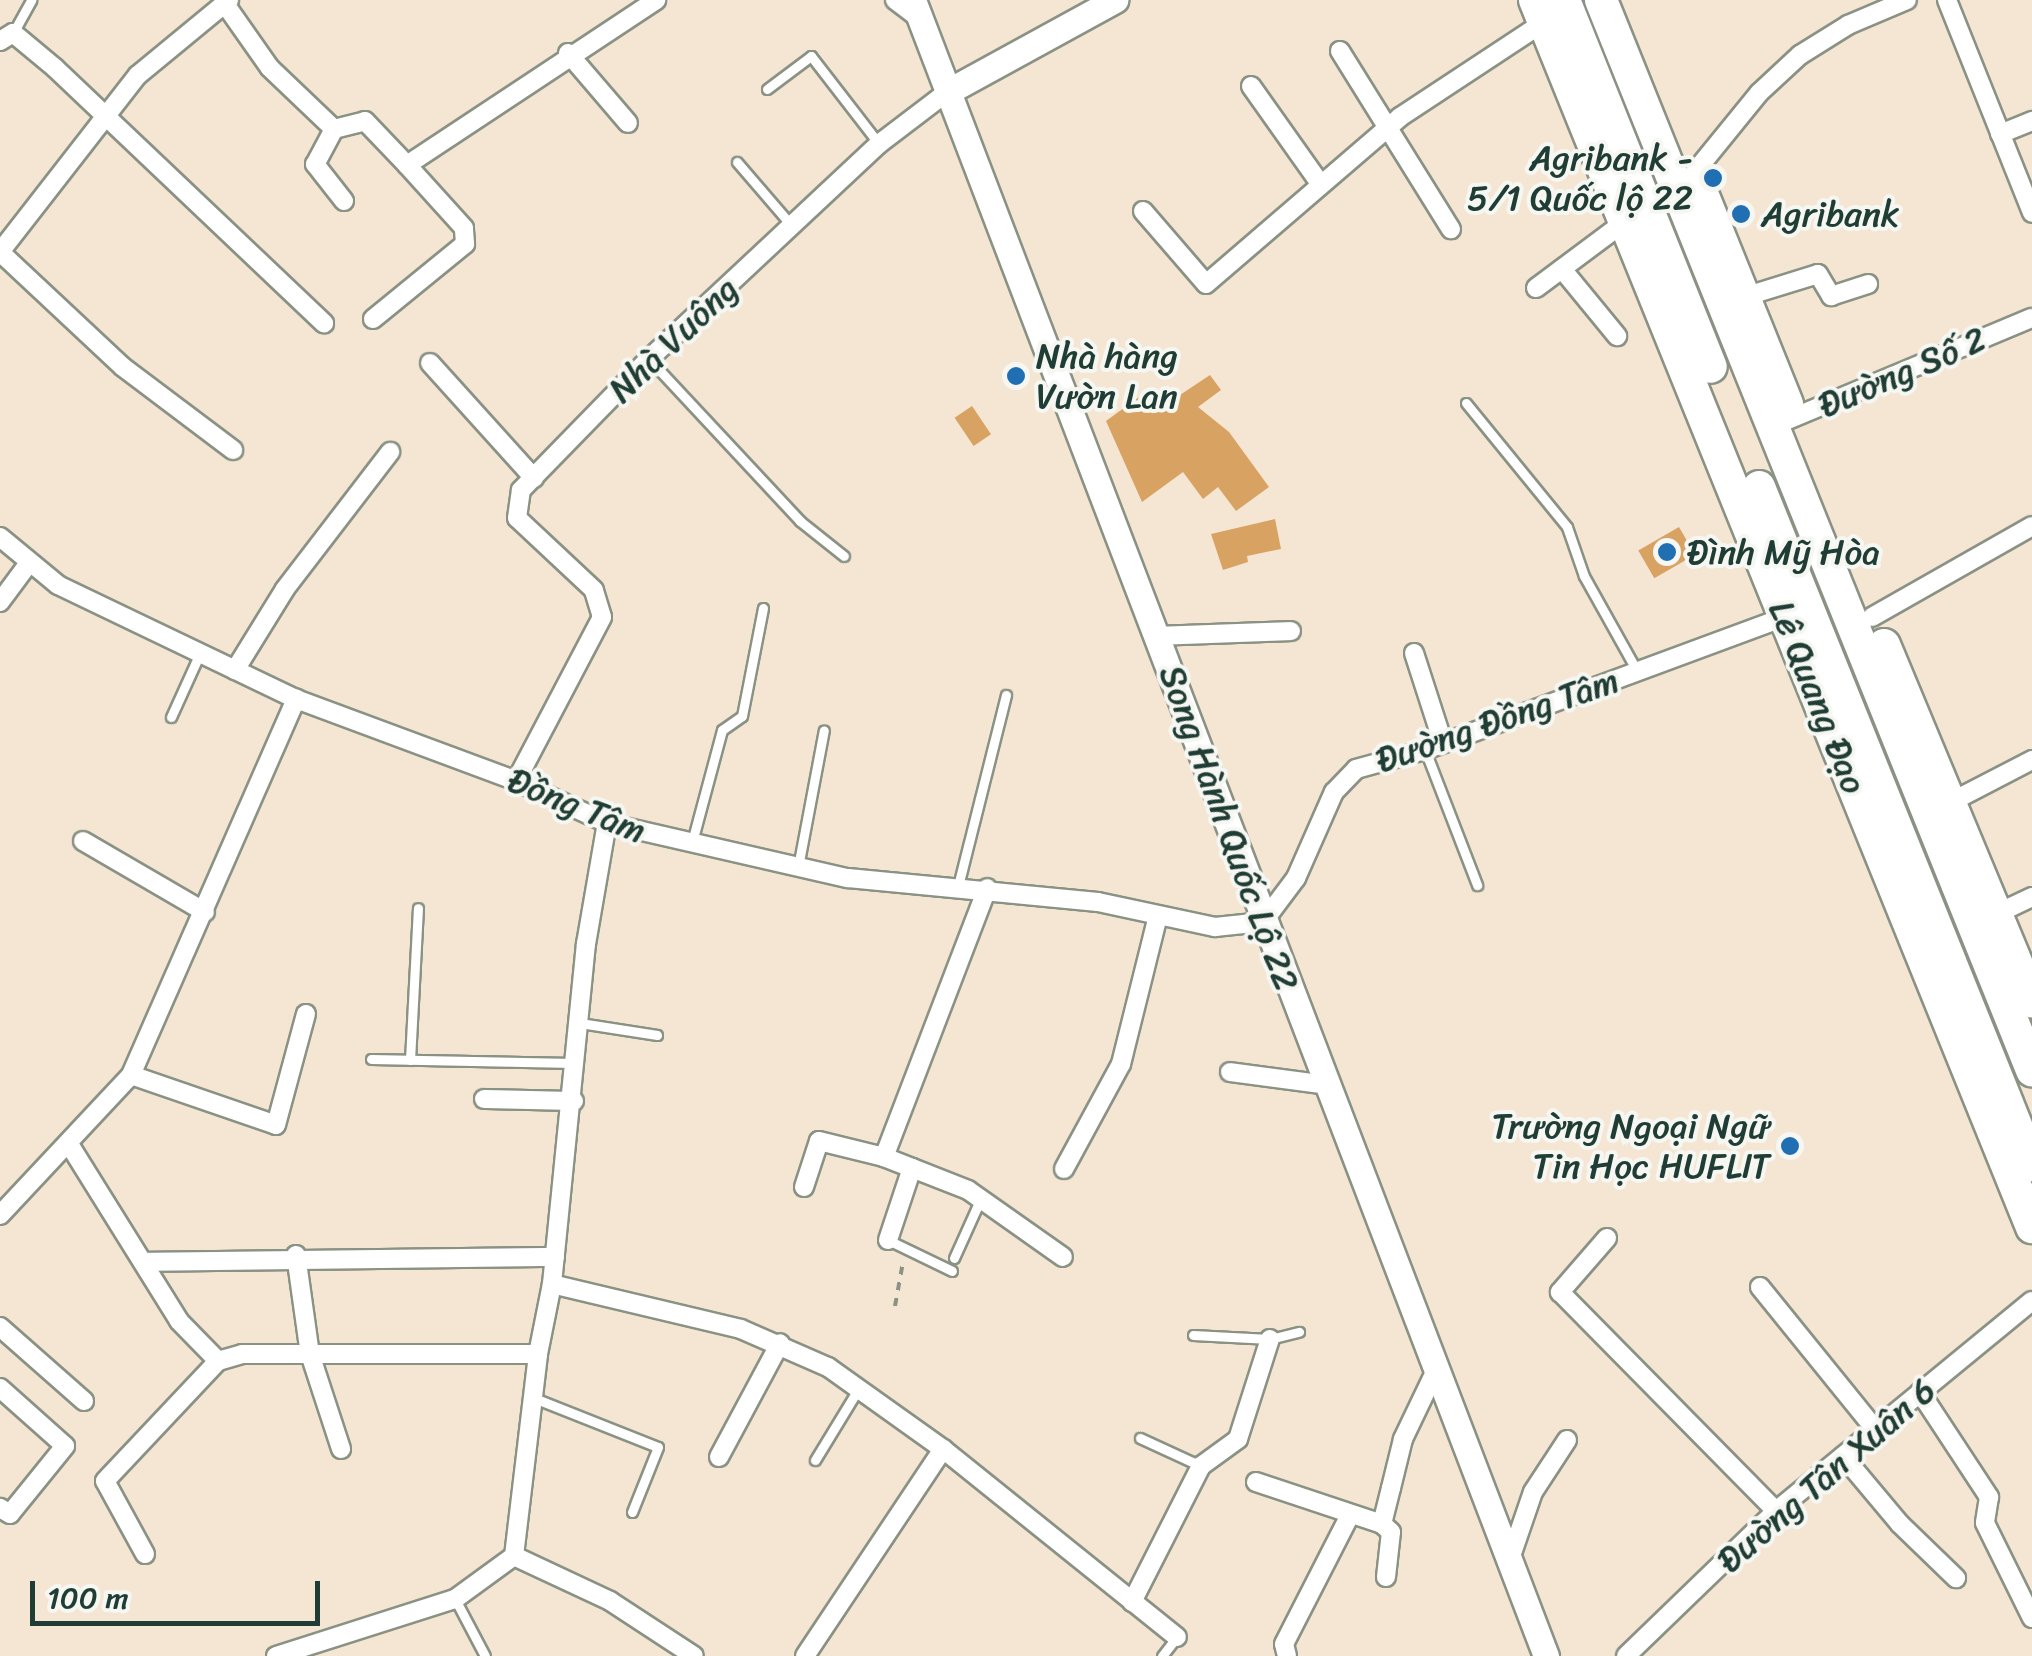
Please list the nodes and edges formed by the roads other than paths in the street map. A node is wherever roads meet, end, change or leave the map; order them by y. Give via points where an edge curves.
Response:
1 (31, 0) edge
2 (656, 0) edge
3 (894, 0) edge
4 (1115, 0) edge
5 (1601, 0) edge
6 (1625, 0) edge
7 (1907, 0) edge
8 (1947, 0) edge
9 (227, 2) edge
10 (1552, 7) edge
11 (916, 9) edge
12 (6, 37) edge
13 (1340, 51) dead end
14 (568, 53) junction
15 (1251, 86) dead end
16 (766, 89) dead end
17 (947, 92) junction
18 (106, 119) junction
19 (2032, 122) edge
20 (628, 123) dead end
21 (1388, 127) junction
22 (334, 129) junction
23 (2000, 134) junction
24 (879, 144) junction
25 (738, 162) dead end
26 (407, 165) junction
27 (1694, 173) junction
28 (1321, 185) junction
29 (344, 201) dead end
30 (1143, 211) dead end
31 (2032, 212) edge
32 (1635, 214) junction
33 (792, 226) junction
34 (1451, 229) dead end
35 (0, 252) edge
36 (1562, 269) junction
37 (1868, 284) dead end
38 (1536, 288) dead end
39 (1747, 296) junction
40 (2032, 318) edge
41 (373, 319) dead end
42 (324, 323) dead end
43 (1617, 336) dead end
44 (649, 358) junction
45 (430, 364) dead end
46 (1466, 403) dead end
47 (1782, 422) junction
48 (233, 450) dead end
49 (390, 452) dead end
50 (534, 478) junction
51 (2032, 526) edge
52 (0, 537) edge
53 (844, 556) dead end
54 (30, 562) junction
55 (0, 602) edge
56 (763, 608) dead end
57 (1796, 612) junction
58 (1872, 617) junction
59 (1291, 630) dead end
60 (1158, 636) junction
61 (200, 653) junction
62 (1414, 653) dead end
63 (235, 670) junction
64 (1637, 671) junction
65 (1006, 695) dead end
66 (296, 699) junction
67 (171, 717) dead end
68 (824, 730) dead end
69 (1434, 747) junction
70 (2032, 760) edge
71 (516, 780) junction
72 (1950, 802) junction
73 (607, 823) junction
74 (83, 842) dead end
75 (692, 845) junction
76 (798, 868) junction
77 (1477, 885) dead end
78 (958, 886) junction
79 (987, 888) junction
80 (2032, 897) edge
81 (418, 908) dead end
82 (205, 912) junction
83 (1158, 916) junction
84 (1985, 919) junction
85 (1263, 922) junction
86 (2032, 1001) edge
87 (306, 1014) dead end
88 (580, 1023) junction
89 (656, 1035) dead end
90 (371, 1059) dead end
91 (410, 1060) junction
92 (576, 1063) junction
93 (2032, 1070) edge
94 (1230, 1072) dead end
95 (131, 1075) junction
96 (1327, 1085) junction
97 (484, 1099) dead end
98 (574, 1101) junction
99 (70, 1144) junction
100 (884, 1157) junction
101 (2032, 1165) edge
102 (912, 1168) junction
103 (1064, 1169) dead end
104 (804, 1187) dead end
105 (981, 1198) junction
106 (0, 1215) edge
107 (2032, 1227) edge
108 (1607, 1238) dead end
109 (888, 1240) joint
110 (296, 1255) junction
111 (555, 1257) junction
112 (954, 1258) dead end
113 (1063, 1258) dead end
114 (142, 1262) junction
115 (952, 1271) dead end
116 (552, 1284) junction
117 (1760, 1287) dead end
118 (2032, 1301) edge
119 (0, 1326) edge
120 (1298, 1332) dead end
121 (1193, 1335) dead end
122 (1270, 1339) junction
123 (780, 1343) junction
124 (310, 1354) junction
125 (538, 1354) junction
126 (218, 1361) junction
127 (1437, 1368) junction
128 (0, 1388) edge
129 (859, 1388) junction
130 (1920, 1392) junction
131 (534, 1398) junction
132 (84, 1401) dead end
133 (1876, 1429) junction
134 (1140, 1438) dead end
135 (1567, 1440) dead end
136 (342, 1448) dead end
137 (943, 1449) junction
138 (718, 1456) dead end
139 (1843, 1456) junction
140 (815, 1460) dead end
141 (1200, 1466) junction
142 (1256, 1482) dead end
143 (0, 1508) edge
144 (1776, 1511) junction
145 (632, 1512) dead end
146 (1349, 1517) junction
147 (1382, 1524) junction
148 (146, 1554) dead end
149 (514, 1556) junction
150 (1509, 1562) junction
151 (1386, 1577) dead end
152 (1956, 1578) dead end
153 (455, 1600) junction
154 (1132, 1602) junction
155 (2032, 1618) edge
156 (1177, 1638) joint
157 (276, 1656) edge
158 (485, 1656) edge
159 (694, 1656) edge
160 (805, 1656) edge
161 (1162, 1656) edge
162 (1287, 1656) edge
163 (1546, 1656) edge
164 (1626, 1656) edge

1 - 12 lane
2 - 14 street
3 - 11 street
4 - 17 street, Nhà Vuông
5 - 47 highway, Lê Quang Đạo
6 - 27 highway, Lê Quang Đạo
7 - 27 street via 1800,55 1759,93
8 - 23 street
9 - 18 street via 138,74
9 - 22 street via 270,68
10 - 21 street
10 - 32 highway, Lê Quang Đạo
11 - 17 street, Song Hành Quốc Lộ 22
12 - 18 street
13 - 21 street
14 - 20 street
14 - 26 street
15 - 28 street
16 - 24 lane via 811,56
17 - 24 street, Nhà Vuông
17 - 60 street, Song Hành Quốc Lộ 22
18 - 35 street
18 - 42 street
19 - 23 street
21 - 28 street
21 - 34 street
22 - 26 street via 365,121
22 - 29 street via 315,164
23 - 31 street
24 - 33 street, Nhà Vuông
25 - 33 lane
26 - 41 street via 464,228 466,244
27 - 39 highway, Lê Quang Đạo
28 - 30 street via 1206,284
32 - 36 street
32 - 57 highway, Lê Quang Đạo
33 - 44 street, Nhà Vuông
35 - 48 street via 123,367
36 - 38 street
36 - 43 street
37 - 39 street via 1831,296 1818,274
39 - 47 highway, Lê Quang Đạo
40 - 47 street, Đường Số 2
44 - 50 street, Nhà Vuông
44 - 53 lane via 800,521
45 - 50 street
46 - 64 lane via 1567,527 1584,576
47 - 58 highway, Lê Quang Đạo
47 - 84 highway, Lê Quang Đạo
49 - 63 street via 285,589
50 - 71 street, Nhà Vuông via 522,490 516,518 594,590 602,616
51 - 58 street
52 - 54 street, Đồng Tâm
54 - 55 street
54 - 61 street, Đồng Tâm via 58,585
56 - 75 lane via 742,716 722,730
57 - 64 street, Đường Đồng Tâm
57 - 101 highway, Lê Quang Đạo
57 - 107 highway, Lê Quang Đạo
58 - 72 highway, Lê Quang Đạo
59 - 60 street
60 - 85 street, Song Hành Quốc Lộ 22
61 - 63 street, Đồng Tâm
61 - 67 lane
62 - 69 street
63 - 66 street, Đồng Tâm
64 - 69 street, Đường Đồng Tâm
65 - 78 lane
66 - 71 street, Đồng Tâm
66 - 82 street
68 - 76 lane
69 - 77 lane
69 - 85 street, Đường Đồng Tâm via 1356,768 1334,792 1296,878
70 - 72 street
71 - 73 street, Đồng Tâm
72 - 84 highway, Lê Quang Đạo
73 - 75 street, Đồng Tâm
73 - 88 street
74 - 82 street
75 - 76 street, Đồng Tâm
76 - 78 street, Đồng Tâm
78 - 79 street, Đồng Tâm
79 - 83 street, Đồng Tâm
79 - 100 street
80 - 84 street
81 - 91 lane
82 - 95 street
83 - 85 street, Đồng Tâm via 1215,927
83 - 103 street via 1121,1064
84 - 86 highway, Lê Quang Đạo
84 - 93 highway, Lê Quang Đạo
85 - 96 street, Song Hành Quốc Lộ 22
87 - 95 street via 276,1124
88 - 89 lane
88 - 92 street
90 - 91 lane
91 - 92 lane
92 - 98 street
94 - 96 street
95 - 99 street
96 - 127 street, Song Hành Quốc Lộ 22
97 - 98 street
98 - 111 street
99 - 106 street
99 - 114 street
100 - 102 street
100 - 104 street via 819,1141
102 - 105 street
102 - 109 street
105 - 112 lane
105 - 113 street
108 - 144 street via 1560,1292
109 - 115 lane
110 - 111 street
110 - 114 street
110 - 124 street
111 - 116 street
114 - 126 street via 180,1321
116 - 123 street
116 - 125 street
117 - 133 street
118 - 130 street, Đường Tân Xuân 6
119 - 132 street
120 - 122 lane
121 - 122 lane
122 - 141 street via 1236,1442
123 - 129 street
123 - 138 street
124 - 125 street
124 - 126 street via 242,1354
124 - 136 street
125 - 131 street
126 - 148 street via 105,1481
127 - 147 street via 1403,1439
127 - 150 street, Song Hành Quốc Lộ 22
128 - 143 street via 70,1450 10,1514
129 - 137 street
129 - 140 lane
130 - 133 street, Đường Tân Xuân 6
130 - 155 street via 1989,1498 1985,1524
131 - 145 lane via 658,1448
131 - 149 street
133 - 139 street, Đường Tân Xuân 6
134 - 141 lane
135 - 150 street via 1534,1492
137 - 154 street
137 - 160 street
139 - 144 street, Đường Tân Xuân 6
139 - 152 street
141 - 154 street
142 - 146 street
144 - 164 street, Đường Tân Xuân 6
146 - 147 street
146 - 162 street via 1284,1644
147 - 151 street via 1391,1532
149 - 153 street
149 - 159 street via 610,1600
150 - 163 street, Song Hành Quốc Lộ 22
153 - 157 street
153 - 158 lane
154 - 156 street
156 - 161 lane

